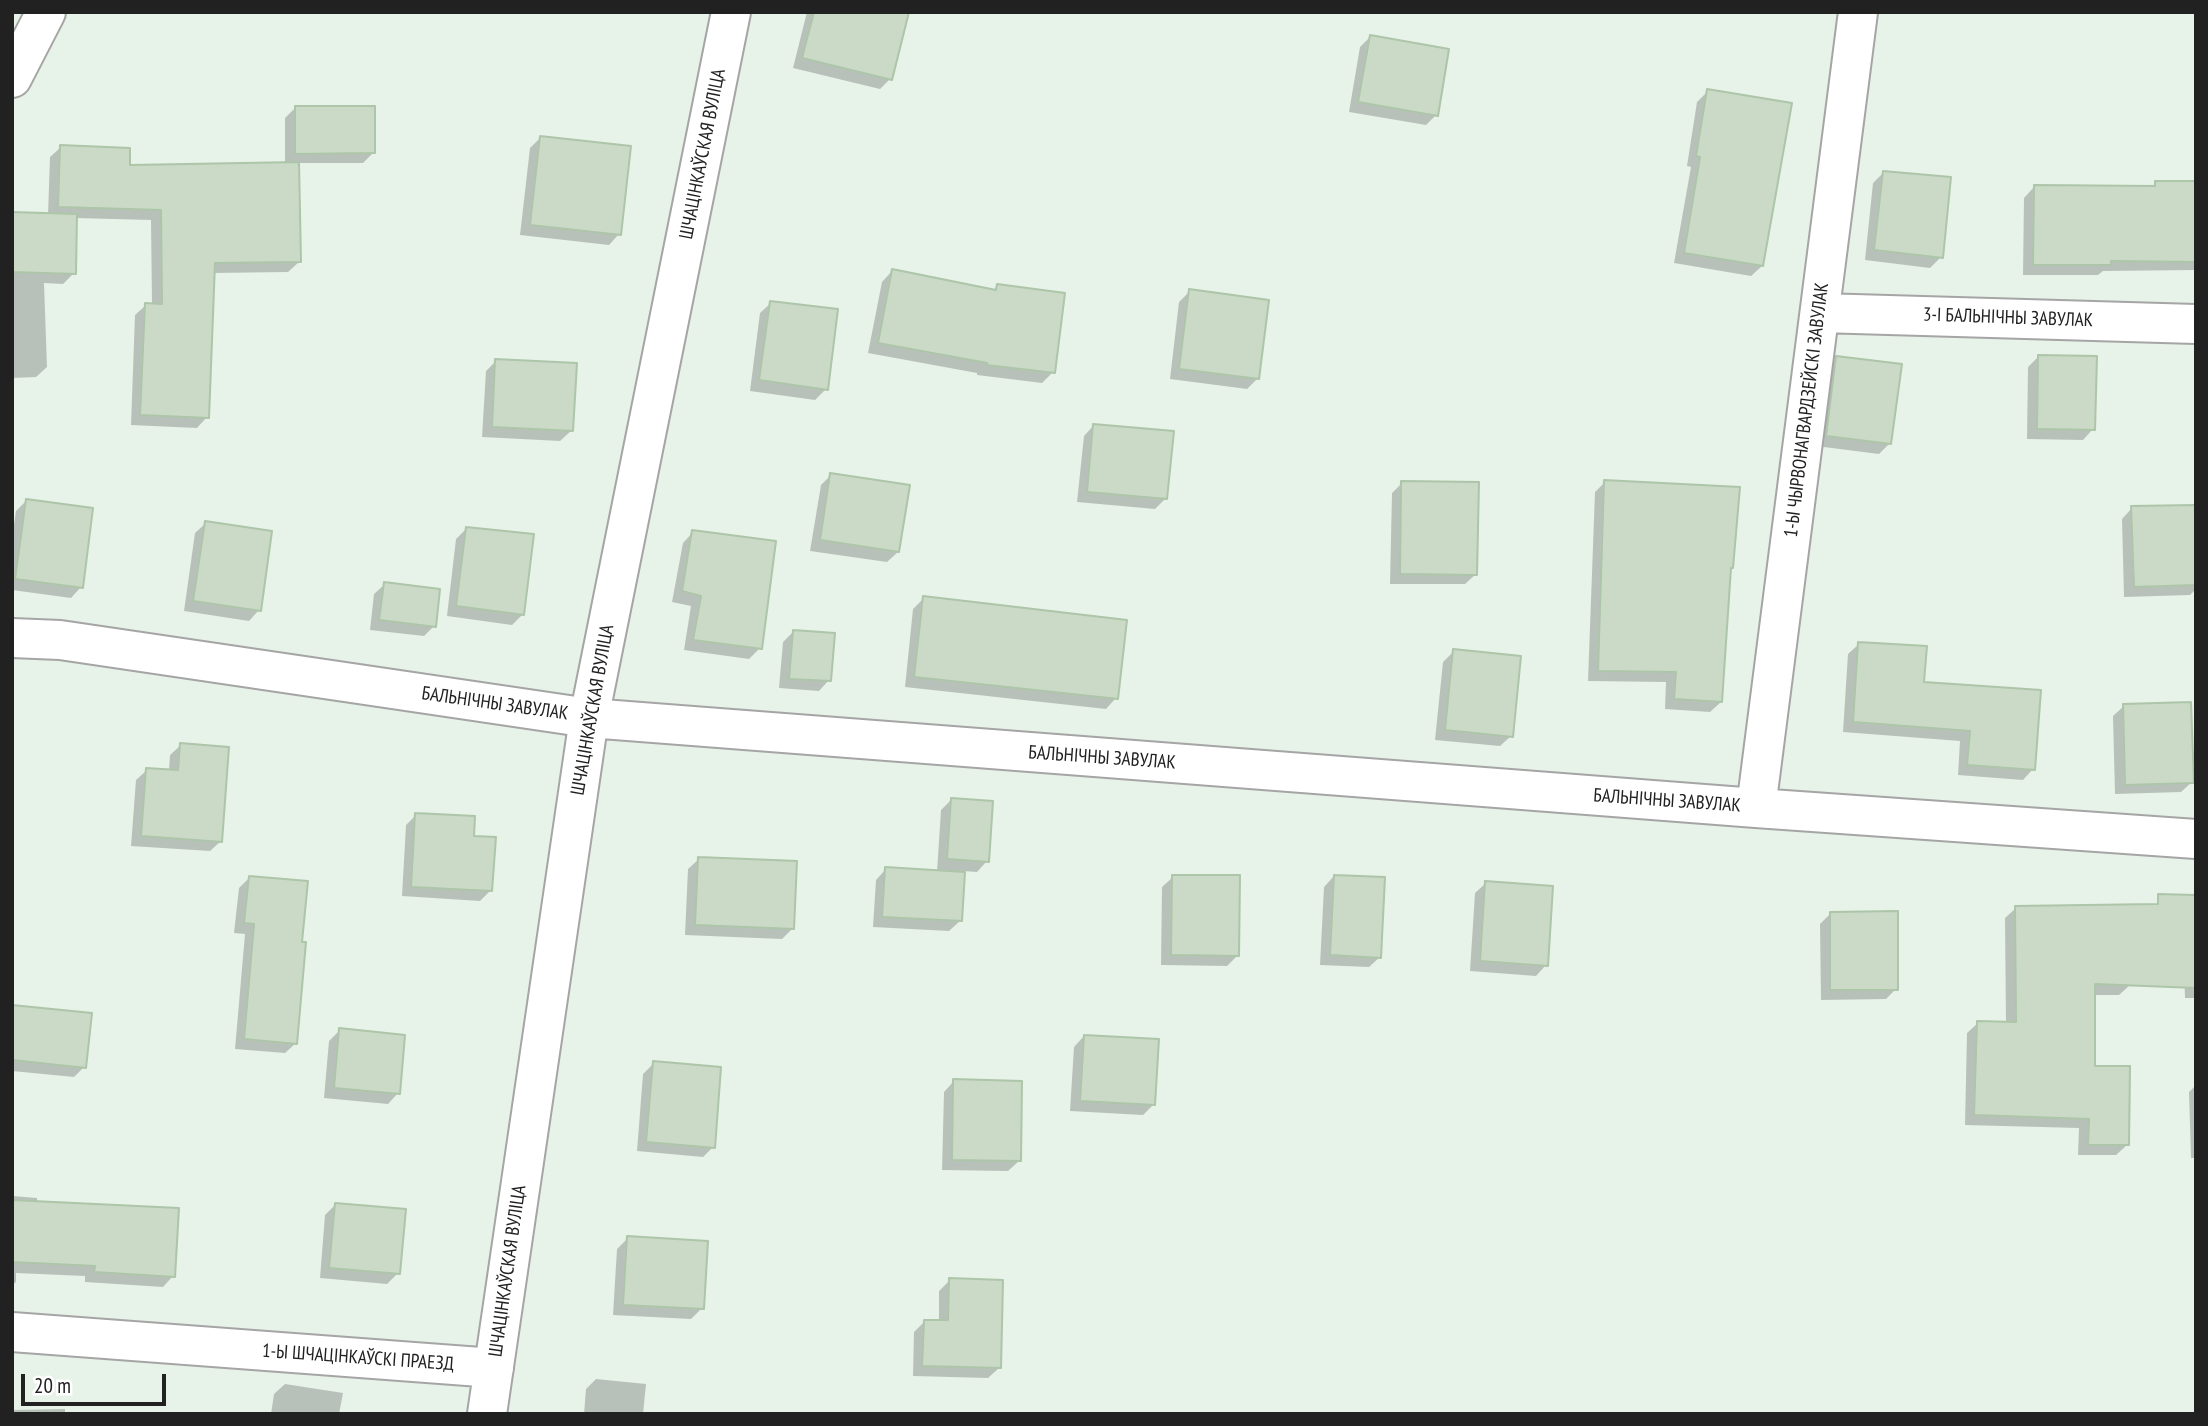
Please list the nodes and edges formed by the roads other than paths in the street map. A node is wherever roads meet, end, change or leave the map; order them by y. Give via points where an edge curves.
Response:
1 (46, 12) edge
2 (731, 12) edge
3 (1858, 12) edge
4 (12, 78) edge
5 (1820, 313) junction
6 (2196, 324) edge
7 (12, 638) edge
8 (589, 718) junction
9 (1756, 808) junction
10 (2196, 839) edge
11 (12, 1332) edge
12 (494, 1368) junction
13 (487, 1414) edge

1 - 4 street
2 - 8 street, ШЧАЦІНКАЎСКАЯ ВУЛІЦА
3 - 5 street, 1-Ы ЧЫРВОНАГВАРДЗЕЙСКІ ЗАВУЛАК
5 - 6 street, 3-І БАЛЬНІЧНЫ ЗАВУЛАК
5 - 9 street, 1-Ы ЧЫРВОНАГВАРДЗЕЙСКІ ЗАВУЛАК
7 - 8 street, БАЛЬНІЧНЫ ЗАВУЛАК via 60,640
8 - 9 street, БАЛЬНІЧНЫ ЗАВУЛАК
8 - 12 street, ШЧАЦІНКАЎСКАЯ ВУЛІЦА
9 - 10 street, БАЛЬНІЧНЫ ЗАВУЛАК
11 - 12 street, 1-Ы ШЧАЦІНКАЎСКІ ПРАЕЗД
12 - 13 street, ШЧАЦІНКАЎСКАЯ ВУЛІЦА

